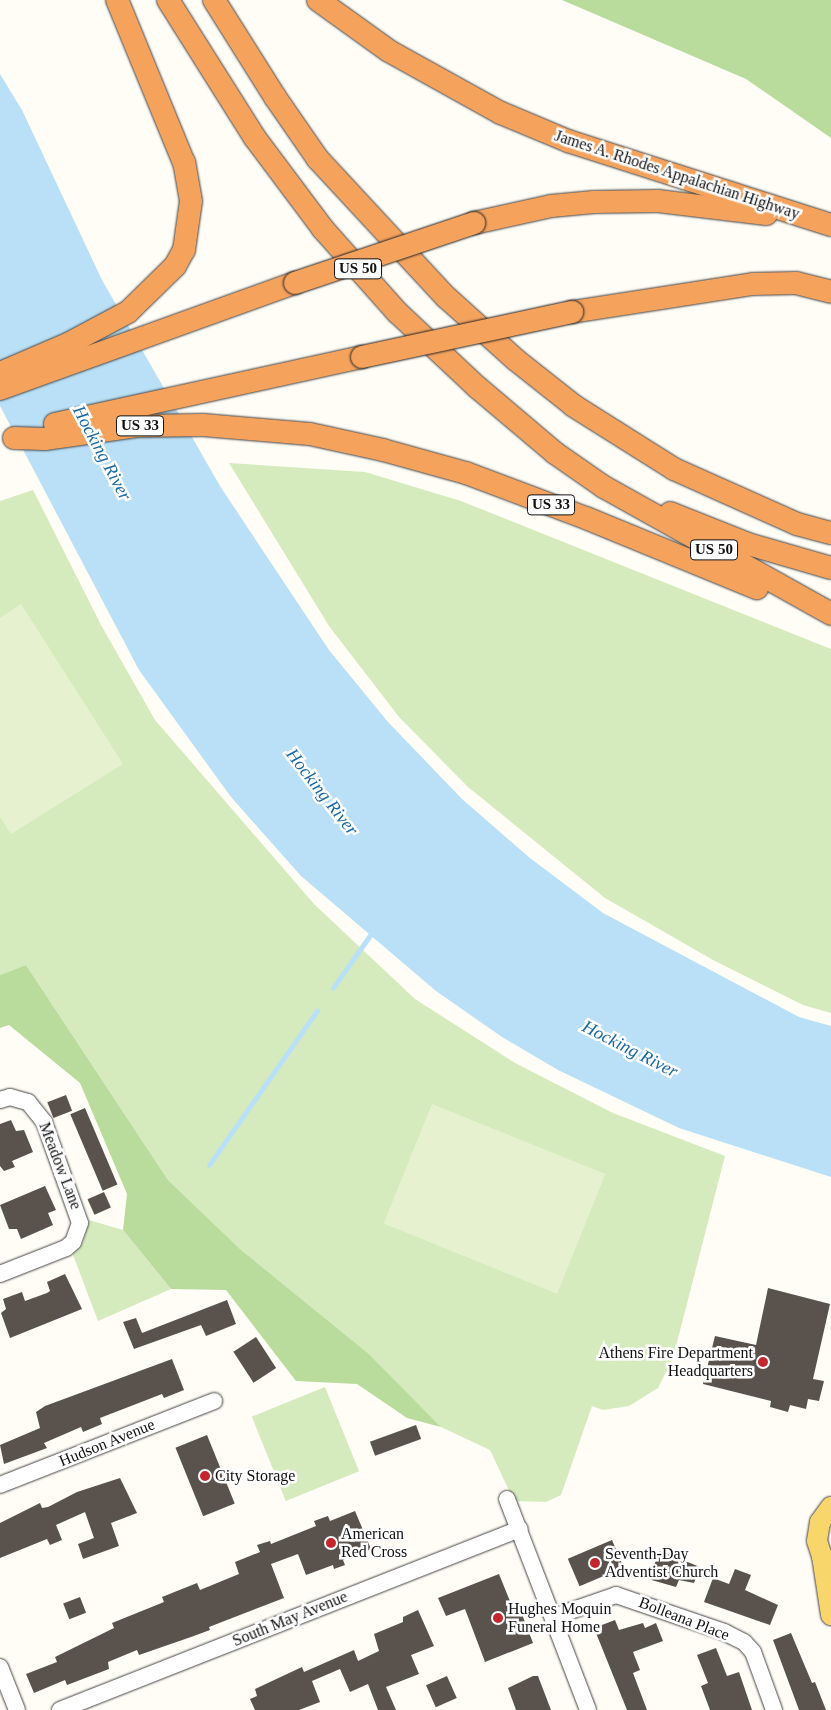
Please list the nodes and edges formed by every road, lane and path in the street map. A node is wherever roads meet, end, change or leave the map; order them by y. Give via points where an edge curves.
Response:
1 (117, 0) edge
2 (168, 0) edge
3 (214, 0) edge
4 (318, 0) edge
5 (825, 223) edge
6 (831, 292) edge
7 (0, 373) edge
8 (0, 389) edge
9 (7, 440) edge
10 (604, 487) junction
11 (831, 534) edge
12 (831, 568) edge
13 (828, 613) edge
14 (0, 1100) edge
15 (0, 1274) edge
16 (214, 1401) dead end
17 (0, 1485) edge
18 (507, 1499) dead end
19 (831, 1506) edge
20 (520, 1529) junction
21 (826, 1562) edge
22 (831, 1615) edge
23 (553, 1616) junction
24 (0, 1667) edge
25 (17, 1710) edge
26 (60, 1710) edge
27 (588, 1710) edge
28 (774, 1710) edge

1 - 7 highway via 184,163 191,201 184,250 150,294 111,323
2 - 10 highway, US 50 via 255,138 323,229 397,312 477,387 555,453
3 - 11 highway via 318,158 446,296 516,360 574,406 674,469 797,524
4 - 5 highway, James A. Rhodes Appalachian Highway via 389,51 501,113 568,141
5 - 8 highway, bridge via 658,201 551,206 474,223
6 - 9 highway, bridge via 796,284 753,284 572,312 69,420
9 - 13 highway, US 33 via 45,439 138,426 268,428 383,450 466,473 586,518 795,604
10 - 12 highway via 748,544
10 - 13 highway, US 50
14 - 15 street, Meadow Lane via 10,1097 28,1102 44,1122 80,1223 73,1242 66,1248
16 - 17 street, Hudson Avenue
18 - 20 street
19 - 21 main road via 818,1528 817,1541
20 - 23 street
20 - 26 street, South May Avenue
21 - 22 main road
23 - 27 street
23 - 28 street, Bolleana Place via 616,1594 724,1632 744,1642 753,1652
24 - 25 street

